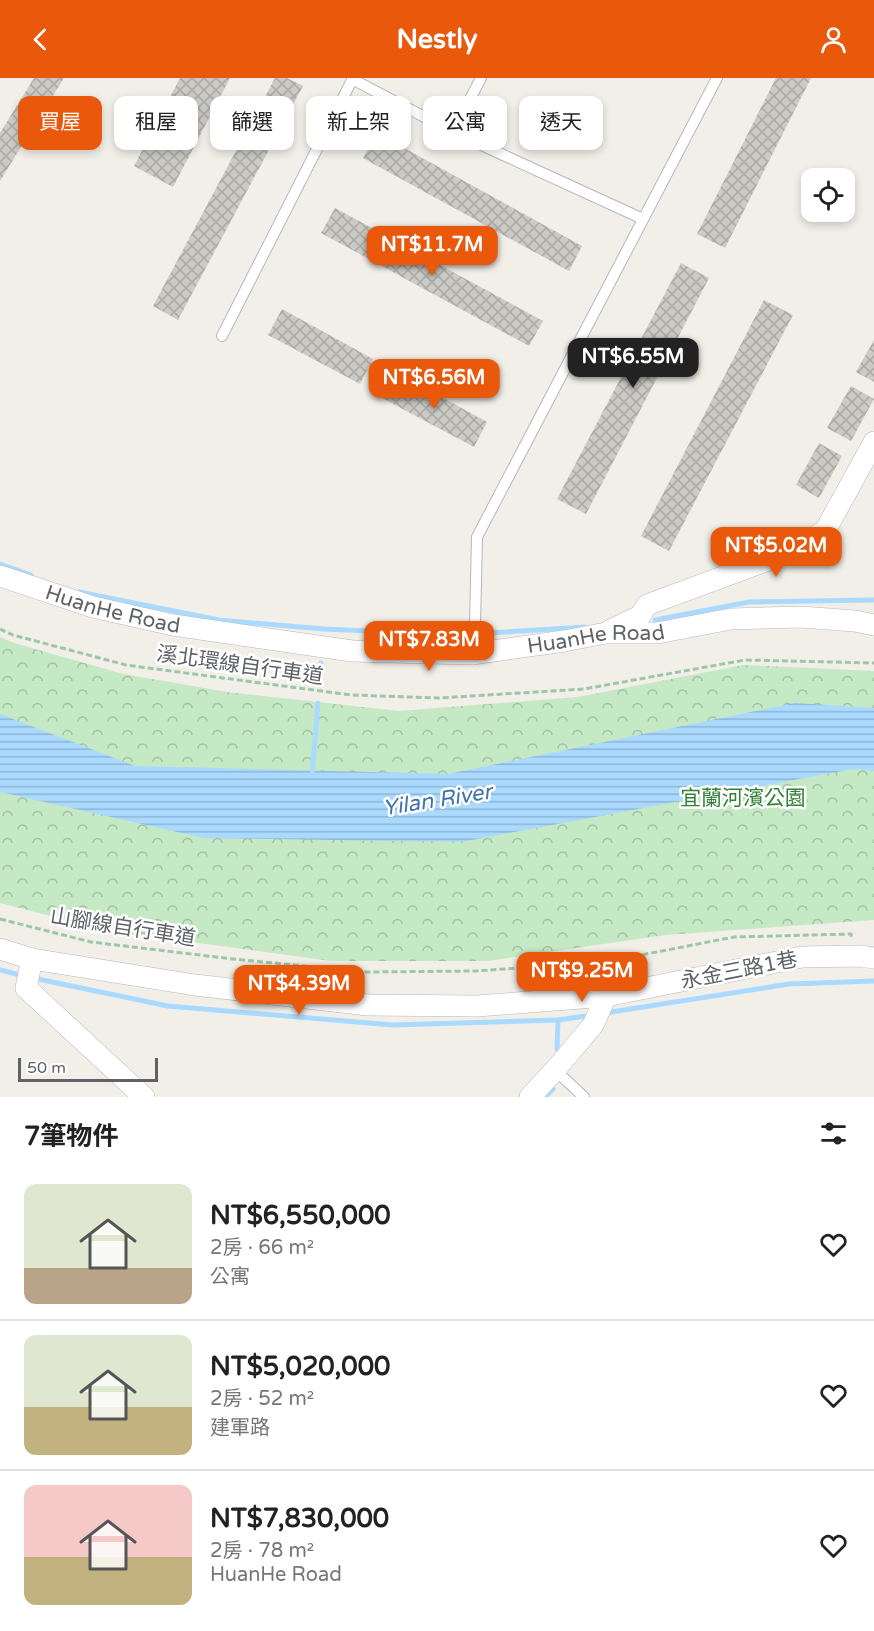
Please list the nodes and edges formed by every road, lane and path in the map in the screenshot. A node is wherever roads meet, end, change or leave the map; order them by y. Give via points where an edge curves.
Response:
1 (481, 78) edge
2 (717, 78) edge
3 (352, 79) edge
4 (472, 96) edge
5 (423, 116) edge
6 (492, 150) edge
7 (643, 219) junction
8 (222, 336) dead end
9 (874, 442) edge
10 (0, 576) edge
11 (874, 625) edge
12 (0, 629) edge
13 (606, 633) junction
14 (472, 654) junction
15 (874, 663) edge
16 (0, 919) edge
17 (852, 941) dead end
18 (0, 949) edge
19 (874, 958) edge
20 (32, 959) junction
21 (606, 996) junction
22 (555, 1070) junction
23 (144, 1097) edge
24 (530, 1097) edge
25 (584, 1097) edge

1 - 4 lane
2 - 7 lane
3 - 5 lane
3 - 8 lane
6 - 7 lane
7 - 14 lane via 477,537
9 - 13 street via 825,531 784,554 647,605 640,616
10 - 14 street, HuanHe Road via 93,607 173,625 352,651
11 - 13 street, HuanHe Road via 801,616 730,619 657,633
12 - 15 path, 溪北環線自行車道 via 126,664 373,696 440,698 584,689 745,660
13 - 14 street, HuanHe Road
16 - 17 path, 山腳線自行車道 via 91,942 366,972 476,971 605,962 734,937 851,934
18 - 20 street, 永金三路1巷
19 - 21 street, 永金三路1巷 via 802,957
20 - 21 street, 永金三路1巷 via 195,985 368,1005 477,1006
20 - 23 street via 26,988
21 - 22 street via 593,1025
22 - 24 street
22 - 25 lane

